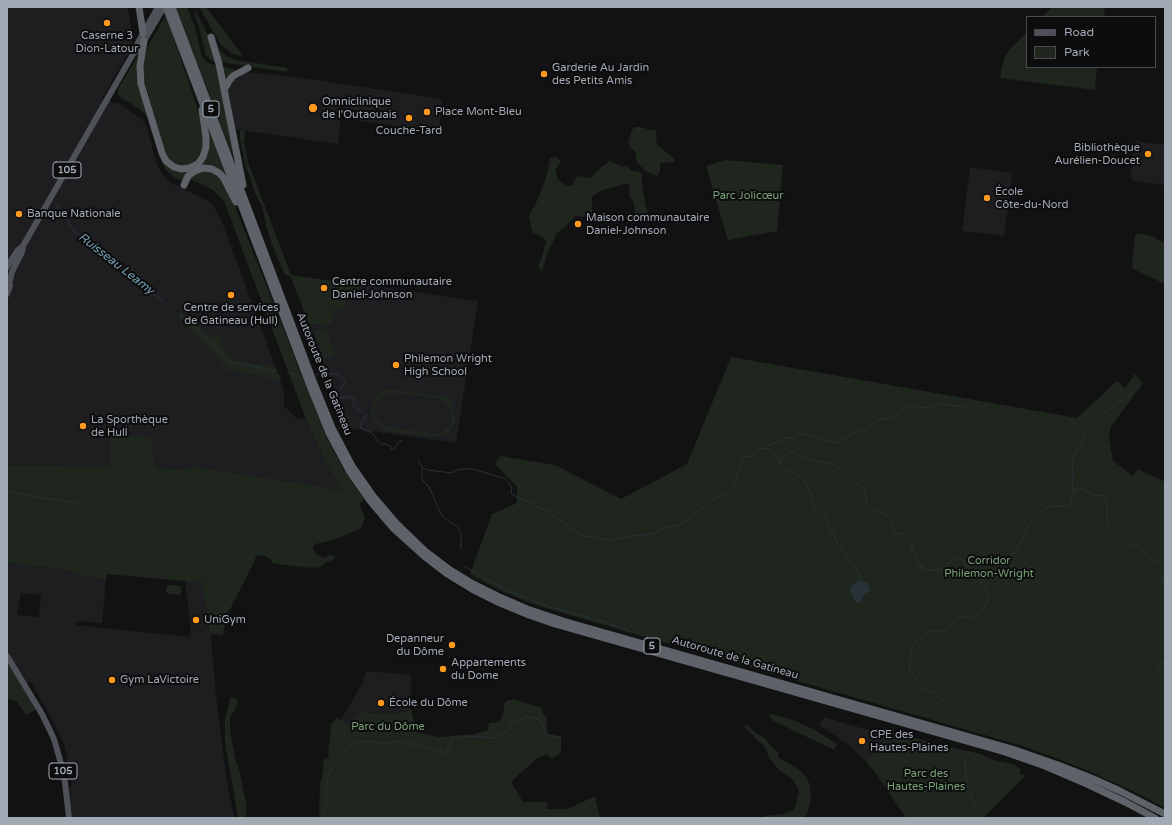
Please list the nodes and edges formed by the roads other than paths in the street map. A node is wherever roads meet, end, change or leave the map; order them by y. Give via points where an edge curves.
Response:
1 (139, 7) edge
2 (158, 7) edge
3 (166, 7) edge
4 (172, 13) edge
5 (143, 33) junction
6 (212, 36) dead end
7 (144, 41) junction
8 (133, 54) junction
9 (248, 68) dead end
10 (197, 88) junction
11 (224, 90) junction
12 (184, 185) dead end
13 (247, 205) junction
14 (253, 236) junction
15 (23, 246) junction
16 (7, 267) edge
17 (8, 282) edge
18 (7, 294) edge
19 (8, 659) edge
20 (1138, 809) junction
21 (1165, 814) edge
22 (69, 818) edge
23 (1151, 818) edge
24 (1155, 818) edge

1 - 5 highway
2 - 5 main road, 105
3 - 4 highway, Autoroute de la Gatineau / 5
3 - 7 main road, 105
4 - 10 highway, Autoroute de la Gatineau / 5
4 - 13 highway, Autoroute de la Gatineau / 5
5 - 8 main road, 105
6 - 11 highway
7 - 8 main road, 105
7 - 10 highway via 140,66 142,86 163,155 170,164 179,169 195,166 205,152 206,135
8 - 15 main road, 105
9 - 11 highway via 233,76
10 - 14 highway, Autoroute de la Gatineau / 5
11 - 13 highway
12 - 14 highway via 190,175 198,169 208,168 219,173 226,181
13 - 21 highway, Autoroute de la Gatineau / 5 via 324,408 345,454 367,488 393,520 450,570 493,595 535,612 1008,747 1091,778
14 - 20 highway, Autoroute de la Gatineau / 5 via 321,415 346,465 371,502 394,529 424,556 457,580 480,594 546,621 1010,754 1103,791
15 - 16 main road, 105
15 - 17 main road, 105
17 - 18 main road, 105 via 10,289
19 - 22 main road, 105 via 39,708 54,739 64,774
20 - 23 highway
20 - 24 highway, Autoroute de la Gatineau / 5

